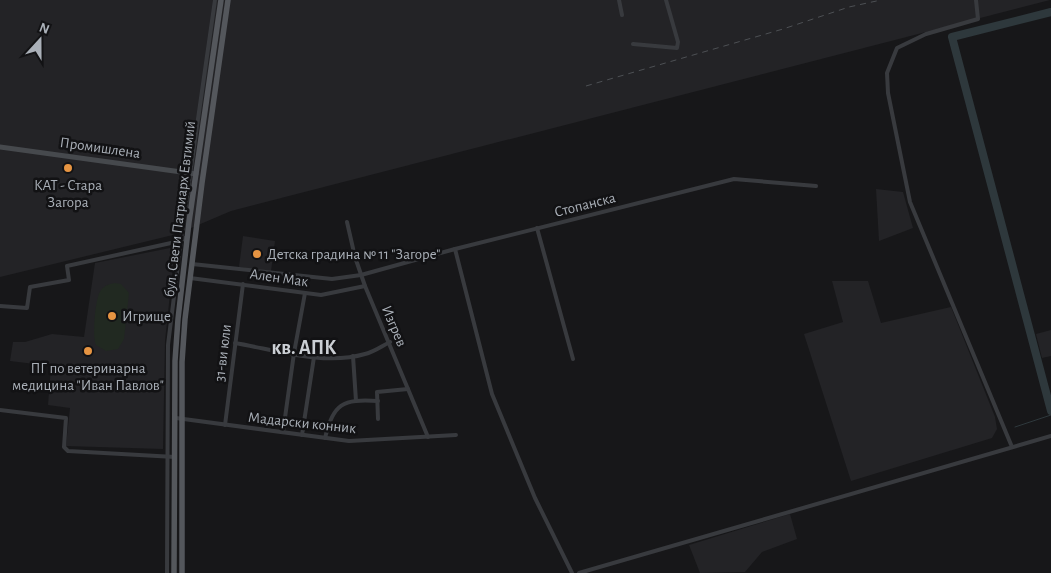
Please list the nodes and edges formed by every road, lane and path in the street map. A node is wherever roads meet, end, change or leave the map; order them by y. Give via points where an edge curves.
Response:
1 (215, 0) edge
2 (222, 0) edge
3 (228, 0) edge
4 (619, 0) edge
5 (666, 0) edge
6 (976, 0) edge
7 (622, 15) dead end
8 (633, 44) dead end
9 (0, 147) edge
10 (204, 164) junction
11 (193, 174) junction
12 (816, 186) dead end
13 (201, 189) junction
14 (347, 222) dead end
15 (537, 228) junction
16 (188, 237) junction
17 (180, 241) junction
18 (455, 249) junction
19 (192, 264) junction
20 (361, 275) junction
21 (190, 278) junction
22 (243, 284) junction
23 (365, 286) junction
24 (305, 293) junction
25 (0, 306) edge
26 (390, 342) junction
27 (235, 343) junction
28 (294, 353) junction
29 (353, 356) junction
30 (314, 357) junction
31 (573, 359) dead end
32 (408, 389) junction
33 (356, 401) junction
34 (378, 402) junction
35 (0, 410) edge
36 (179, 418) junction
37 (378, 419) dead end
38 (225, 425) junction
39 (283, 432) junction
40 (302, 435) junction
41 (456, 435) dead end
42 (1051, 436) edge
43 (428, 437) junction
44 (325, 438) junction
45 (1012, 448) junction
46 (175, 457) junction
47 (167, 458) junction
48 (167, 573) edge
49 (174, 573) edge
50 (182, 573) edge
51 (572, 573) edge
52 (579, 573) edge

1 - 11 street
2 - 11 main road, бул. Свети Патриарх Евтимий
3 - 10 main road, бул. Свети Патриарх Евтимий
4 - 7 street
5 - 8 street via 677,48
6 - 45 street via 978,19 926,34 896,48 887,72 888,93 910,202
9 - 11 main road, Промишлена
10 - 11 main road
10 - 13 main road, бул. Свети Патриарх Евтимий
11 - 13 main road
11 - 16 main road, бул. Свети Патриарх Евтимий
11 - 17 street
12 - 15 street, Стопанска via 734,179
13 - 19 main road, бул. Свети Патриарх Евтимий
14 - 20 street, Изгрев
15 - 18 street, Стопанска
15 - 31 street
16 - 17 street
16 - 36 main road, бул. Свети Патриарх Евтимий via 178,328
17 - 25 street via 67,266 69,280 30,287 27,308
17 - 47 street via 168,346
18 - 20 street, Стопанска
18 - 51 street via 492,394 535,498
19 - 20 street, Стопанска via 332,280
19 - 21 main road, бул. Свети Патриарх Евтимий
20 - 23 street, Изгрев
21 - 22 street, Ален Мак
21 - 36 main road, бул. Свети Патриарх Евтимий
22 - 24 street, Ален Мак
22 - 27 street, 31-ви юли
23 - 24 street, Ален Мак via 321,295
23 - 26 street, Изгрев
24 - 28 street
26 - 29 street via 366,354
26 - 32 street, Изгрев
27 - 28 street
27 - 38 street, 31-ви юли
28 - 30 street
28 - 39 street
29 - 30 street
29 - 33 street
30 - 40 street
32 - 34 street via 378,392
32 - 43 street, Изгрев
33 - 34 street
33 - 44 street via 336,409
34 - 37 street
35 - 47 street via 66,418 64,447 68,451
36 - 38 street, Мадарски конник
36 - 46 main road, бул. Свети Патриарх Евтимий
36 - 50 main road, бул. Свети Патриарх Евтимий
38 - 39 street, Мадарски конник
39 - 40 street, Мадарски конник
40 - 44 street, Мадарски конник
41 - 43 street, Мадарски конник
42 - 45 street
43 - 44 street, Мадарски конник via 349,441
45 - 52 street
46 - 47 street
46 - 49 main road, бул. Свети Патриарх Евтимий
47 - 48 street

